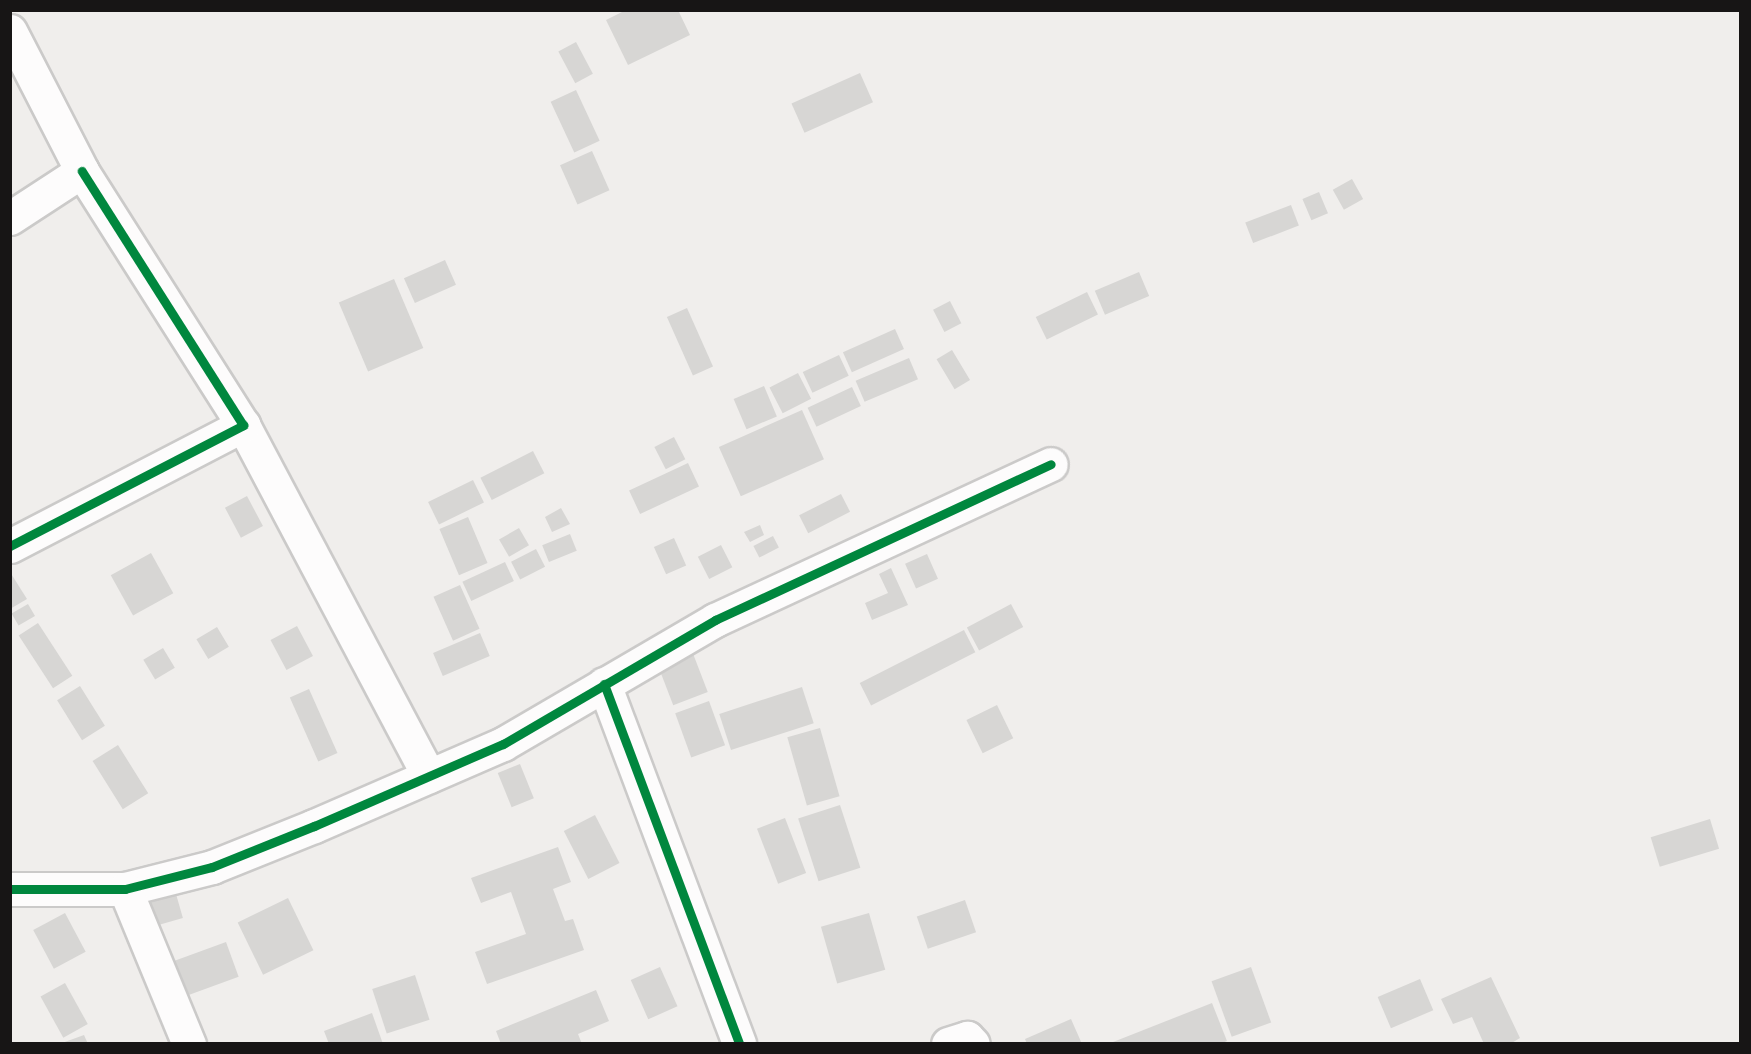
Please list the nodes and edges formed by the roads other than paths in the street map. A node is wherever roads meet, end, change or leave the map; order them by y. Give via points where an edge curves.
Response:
1 (10, 31) edge
2 (82, 171) junction
3 (10, 218) edge
4 (243, 424) junction
5 (1051, 464) dead end
6 (10, 546) edge
7 (604, 684) junction
8 (429, 776) junction
9 (10, 889) edge
10 (125, 890) junction
11 (189, 1044) edge
12 (739, 1044) edge
13 (948, 1044) edge
14 (973, 1044) edge

1 - 2 street
2 - 3 street
2 - 4 street
4 - 6 street
4 - 8 street
5 - 7 street via 715,620
7 - 8 street via 503,744
7 - 12 street
8 - 10 street via 212,867
9 - 10 street
10 - 11 street
13 - 14 street via 967,1038

